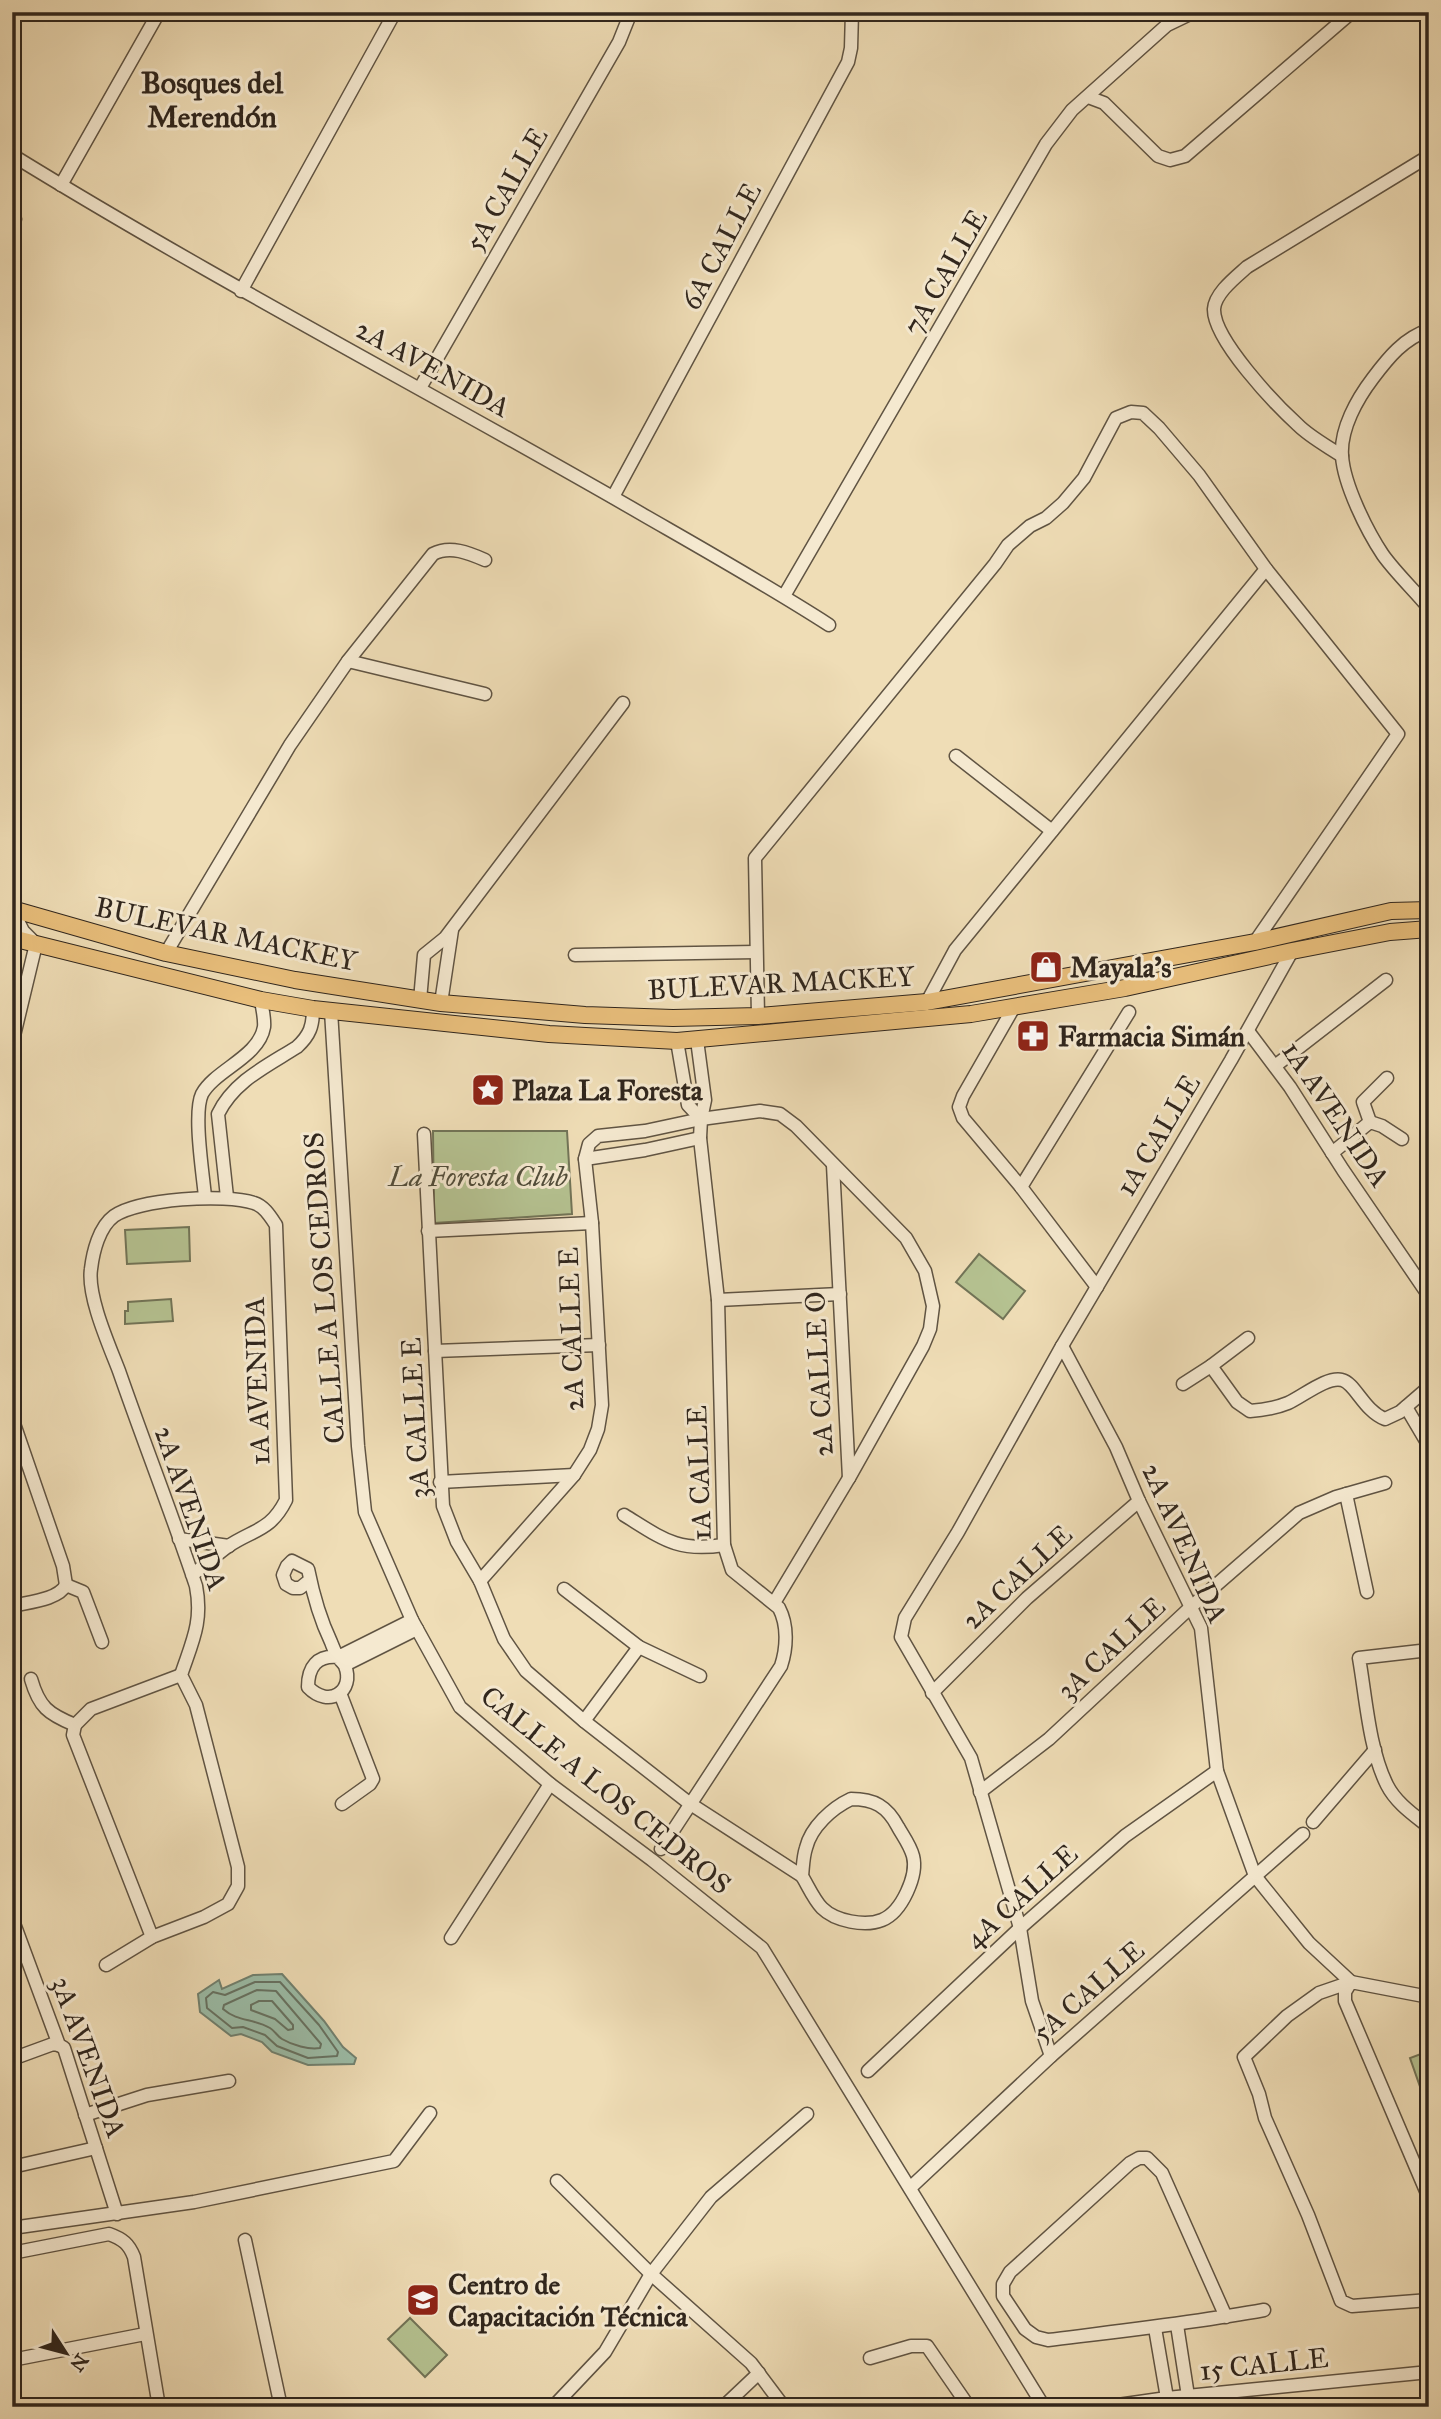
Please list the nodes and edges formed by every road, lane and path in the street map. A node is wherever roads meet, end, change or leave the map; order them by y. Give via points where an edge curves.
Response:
1 (159, 12) edge
2 (395, 12) edge
3 (631, 12) edge
4 (852, 12) edge
5 (1194, 12) edge
6 (1352, 12) edge
7 (1088, 97) junction
8 (12, 155) edge
9 (1429, 156) edge
10 (61, 185) junction
11 (241, 290) junction
12 (1429, 330) edge
13 (420, 388) junction
14 (1342, 456) junction
15 (613, 497) junction
16 (485, 560) dead end
17 (1266, 569) junction
18 (784, 596) junction
19 (1429, 608) edge
20 (829, 625) dead end
21 (348, 662) junction
22 (485, 694) dead end
23 (623, 703) dead end
24 (956, 756) dead end
25 (1052, 831) junction
26 (12, 909) edge
27 (1429, 910) edge
28 (452, 929) junction
29 (1429, 929) edge
30 (12, 938) edge
31 (1255, 942) junction
32 (36, 944) junction
33 (1292, 951) junction
34 (756, 952) junction
35 (166, 953) junction
36 (575, 955) dead end
37 (1386, 980) dead end
38 (261, 1000) junction
39 (420, 1000) junction
40 (927, 1002) junction
41 (441, 1003) junction
42 (1014, 1007) junction
43 (313, 1009) junction
44 (331, 1011) junction
45 (1129, 1012) dead end
46 (758, 1016) junction
47 (412, 1017) junction
48 (1248, 1031) junction
49 (698, 1040) junction
50 (677, 1041) junction
51 (12, 1044) edge
52 (1275, 1066) junction
53 (1387, 1078) dead end
54 (701, 1119) junction
55 (1370, 1122) junction
56 (424, 1134) dead end
57 (700, 1138) junction
58 (1402, 1139) dead end
59 (1332, 1153) junction
60 (585, 1159) junction
61 (833, 1165) junction
62 (1021, 1187) junction
63 (205, 1197) junction
64 (227, 1197) junction
65 (592, 1223) junction
66 (428, 1231) junction
67 (1097, 1287) junction
68 (840, 1294) junction
69 (1429, 1296) edge
70 (718, 1300) junction
71 (1248, 1338) dead end
72 (599, 1345) junction
73 (1062, 1346) junction
74 (435, 1351) junction
75 (1211, 1366) junction
76 (1183, 1384) dead end
77 (1429, 1387) edge
78 (1406, 1407) junction
79 (12, 1418) edge
80 (1429, 1446) edge
81 (574, 1475) junction
82 (849, 1478) junction
83 (440, 1482) junction
84 (1385, 1483) dead end
85 (1346, 1494) junction
86 (1139, 1501) junction
87 (624, 1515) dead end
88 (179, 1539) junction
89 (724, 1545) junction
90 (229, 1546) junction
91 (192, 1575) junction
92 (310, 1580) dead end
93 (480, 1581) junction
94 (66, 1585) junction
95 (564, 1589) dead end
96 (1367, 1592) dead end
97 (774, 1603) junction
98 (12, 1606) edge
99 (1192, 1606) junction
100 (414, 1625) junction
101 (102, 1642) dead end
102 (639, 1647) junction
103 (1429, 1650) edge
104 (342, 1661) junction
105 (181, 1675) junction
106 (700, 1676) dead end
107 (31, 1679) dead end
108 (341, 1693) junction
109 (932, 1693) junction
110 (584, 1721) junction
111 (75, 1725) junction
112 (1375, 1750) junction
113 (1217, 1771) junction
114 (550, 1784) junction
115 (980, 1792) junction
116 (690, 1803) junction
117 (342, 1804) dead end
118 (1313, 1822) dead end
119 (1429, 1827) edge
120 (1303, 1835) dead end
121 (661, 1849) dead end
122 (802, 1876) junction
123 (1255, 1876) junction
124 (12, 1918) edge
125 (1020, 1928) junction
126 (15, 1936) edge
127 (152, 1937) junction
128 (452, 1938) dead end
129 (106, 1965) dead end
130 (1351, 1982) junction
131 (1429, 1997) edge
132 (60, 2045) junction
133 (1051, 2056) junction
134 (12, 2059) edge
135 (868, 2071) dead end
136 (229, 2081) dead end
137 (430, 2113) dead end
138 (807, 2114) dead end
139 (85, 2115) junction
140 (96, 2148) junction
141 (12, 2167) edge
142 (557, 2181) dead end
143 (910, 2188) junction
144 (1429, 2198) edge
145 (117, 2214) junction
146 (12, 2228) edge
147 (245, 2240) dead end
148 (12, 2253) edge
149 (651, 2274) junction
150 (1429, 2300) edge
151 (1264, 2310) dead end
152 (1226, 2317) junction
153 (1177, 2325) junction
154 (1155, 2328) junction
155 (145, 2334) junction
156 (870, 2358) dead end
157 (12, 2360) edge
158 (1429, 2372) edge
159 (759, 2373) junction
160 (1188, 2396) junction
161 (1167, 2398) junction
162 (968, 2406) edge
163 (159, 2407) edge
164 (281, 2407) edge
165 (553, 2407) edge
166 (723, 2407) edge
167 (784, 2407) edge
168 (1044, 2407) edge
169 (1104, 2407) edge

1 - 10 street
2 - 11 street
3 - 13 street, 5A CALLE via 619,42
4 - 15 street, 6A CALLE via 848,62
5 - 7 street, 7A CALLE via 1167,25
6 - 7 street via 1185,156 1170,160 1158,156 1104,103
7 - 18 street, 7A CALLE via 1046,144
8 - 10 street, 2A AVENIDA
9 - 14 street via 1247,267 1214,307 1219,331 1258,384 1299,426
10 - 11 street, 2A AVENIDA
11 - 13 street, 2A AVENIDA
12 - 14 street via 1415,335 1388,358 1368,385 1348,422
13 - 15 street, 2A AVENIDA
14 - 19 street via 1350,494 1383,554
15 - 18 street, 2A AVENIDA
16 - 21 street via 449,550 433,554
17 - 25 street
17 - 31 street via 1398,734
17 - 34 street via 1159,428 1143,413 1116,418 1084,478 1063,503 1008,545 755,858
18 - 20 street, 2A AVENIDA
21 - 22 street
21 - 35 street via 290,745
23 - 28 street
24 - 25 street
25 - 40 street via 955,950
26 - 32 street
26 - 35 main road, BULEVAR MACKEY
27 - 31 main road, BULEVAR MACKEY via 1391,911
28 - 39 street via 424,955
28 - 41 street
29 - 33 main road, BULEVAR MACKEY
30 - 32 main road, BULEVAR MACKEY
31 - 40 main road, BULEVAR MACKEY
32 - 38 main road, BULEVAR MACKEY
32 - 51 street
33 - 42 main road, BULEVAR MACKEY
33 - 48 street, 1A CALLE
34 - 36 street
34 - 46 street
35 - 39 main road, BULEVAR MACKEY via 260,974
37 - 52 street
38 - 43 main road, BULEVAR MACKEY
38 - 63 street via 264,1028 257,1043 209,1085 199,1104
39 - 41 main road, BULEVAR MACKEY
40 - 46 main road, BULEVAR MACKEY
41 - 46 main road, BULEVAR MACKEY via 585,1015
41 - 47 main road via 439,1014
42 - 49 main road, BULEVAR MACKEY
42 - 62 street via 959,1107 963,1118
43 - 44 main road, BULEVAR MACKEY
43 - 64 street via 313,1027 305,1039 239,1084 218,1114
44 - 47 main road, BULEVAR MACKEY
44 - 100 street, CALLE A LOS CEDROS via 365,1512
45 - 62 street
47 - 50 main road, BULEVAR MACKEY via 549,1034
48 - 52 street, 1A AVENIDA
48 - 67 street, 1A CALLE
49 - 50 main road, BULEVAR MACKEY
49 - 54 street, 1A CALLE via 705,1100
50 - 54 street via 688,1105
52 - 59 street, 1A AVENIDA
53 - 55 street via 1363,1102
54 - 57 street, 1A CALLE
54 - 60 street via 598,1136 589,1144
54 - 61 street via 760,1111 780,1114
55 - 58 street
55 - 59 street
56 - 66 street, 3A CALLE E
57 - 60 street
57 - 70 street, 1A CALLE
59 - 69 street, 1A AVENIDA
60 - 65 street, 2A CALLE E
61 - 68 street, 2A CALLE O
61 - 82 street via 906,1238 925,1271 933,1306 923,1346
62 - 67 street
63 - 64 street
63 - 88 street, 2A AVENIDA via 130,1208 112,1217 104,1227 90,1270 91,1290
64 - 90 street, 1A AVENIDA via 257,1203 276,1225 286,1500 278,1517
65 - 66 street
65 - 72 street, 2A CALLE E
66 - 74 street, 3A CALLE E
67 - 73 street, 1A CALLE
68 - 70 street
68 - 82 street, 2A CALLE O
70 - 89 street, 1A CALLE
71 - 75 street
72 - 74 street
72 - 81 street, 2A CALLE E via 602,1405 598,1429
73 - 86 street, 2A AVENIDA
73 - 109 street, 1A CALLE via 905,1618 901,1637
74 - 83 street, 3A CALLE E
75 - 76 street
75 - 78 street via 1237,1402 1250,1411 1287,1403 1332,1380 1352,1385 1369,1410 1385,1419
77 - 78 street
78 - 80 street
79 - 94 street via 64,1566
81 - 83 street
81 - 93 street, 2A CALLE E
82 - 97 street, 2A CALLE O
83 - 93 street, 3A CALLE E via 443,1506 457,1542
84 - 85 street, 3A CALLE
85 - 96 street
85 - 99 street, 3A CALLE via 1299,1513
86 - 99 street, 2A AVENIDA
86 - 109 street, 2A CALLE via 1027,1598
87 - 89 street via 677,1545
88 - 90 street
88 - 91 street, 2A AVENIDA
89 - 97 street, 1A CALLE via 732,1570
90 - 91 street
91 - 105 street, 2A AVENIDA via 200,1607
92 - 104 street via 323,1625
93 - 110 street, 3A CALLE E via 504,1639 526,1671
94 - 98 street via 55,1595
94 - 101 street via 83,1592
95 - 102 street
97 - 116 street via 782,1614 785,1641 781,1666
99 - 113 street, 2A AVENIDA via 1201,1628
99 - 115 street, 3A CALLE via 1049,1739
100 - 104 street
100 - 114 street, CALLE A LOS CEDROS via 460,1707
102 - 106 street
102 - 110 street
103 - 112 street via 1359,1658
104 - 108 street via 346,1682
104 - 108 street via 327,1656 319,1659 308,1676 308,1686 315,1694 324,1698
105 - 111 street via 90,1709
105 - 127 street via 196,1705 239,1867 238,1886 228,1904
107 - 111 street via 37,1700 52,1715
108 - 117 street via 373,1779
109 - 115 street via 971,1758
110 - 116 street, 3A CALLE E
111 - 127 street via 73,1735
112 - 118 street
112 - 119 street via 1388,1787
113 - 123 street, 2A AVENIDA
113 - 125 street, 4A CALLE via 1125,1836
114 - 128 street
114 - 143 street, CALLE A LOS CEDROS via 762,1948
115 - 125 street
116 - 121 street
116 - 122 street, 3A CALLE E
120 - 123 street, 5A CALLE
122 - 122 street via 822,1909 851,1924 883,1920 901,1903 913,1880 914,1857 894,1818 882,1806 850,1799 836,1806 806,1845
123 - 130 street, 2A AVENIDA via 1310,1943
123 - 133 street, 5A CALLE
124 - 126 street, 3A AVENIDA
125 - 133 street via 1032,2001
125 - 135 street, 4A CALLE
126 - 132 street, 3A AVENIDA
127 - 129 street
130 - 131 street
130 - 144 street via 1345,2001
130 - 150 street via 1319,1993 1244,2057 1341,2301 1352,2306
132 - 134 street
132 - 139 street, 3A AVENIDA
133 - 143 street, 5A CALLE
136 - 139 street via 147,2095
137 - 145 street via 394,2161
138 - 149 street via 711,2197
139 - 140 street, 3A AVENIDA
140 - 141 street
140 - 145 street, 3A AVENIDA
142 - 149 street
143 - 168 street, CALLE A LOS CEDROS
145 - 146 street
147 - 164 street
148 - 155 street via 109,2234 121,2239 134,2257
149 - 159 street
149 - 165 street via 605,2352
151 - 152 street
152 - 153 street
152 - 154 street via 1162,2173 1147,2158 1139,2158 1010,2272 1003,2296 1025,2329 1048,2340
153 - 154 street
153 - 160 street
154 - 161 street
155 - 157 street
155 - 163 street
156 - 162 street via 927,2346
158 - 160 street, 15 CALLE
159 - 166 street
159 - 167 street
160 - 161 street, 15 CALLE
161 - 169 street, 15 CALLE

